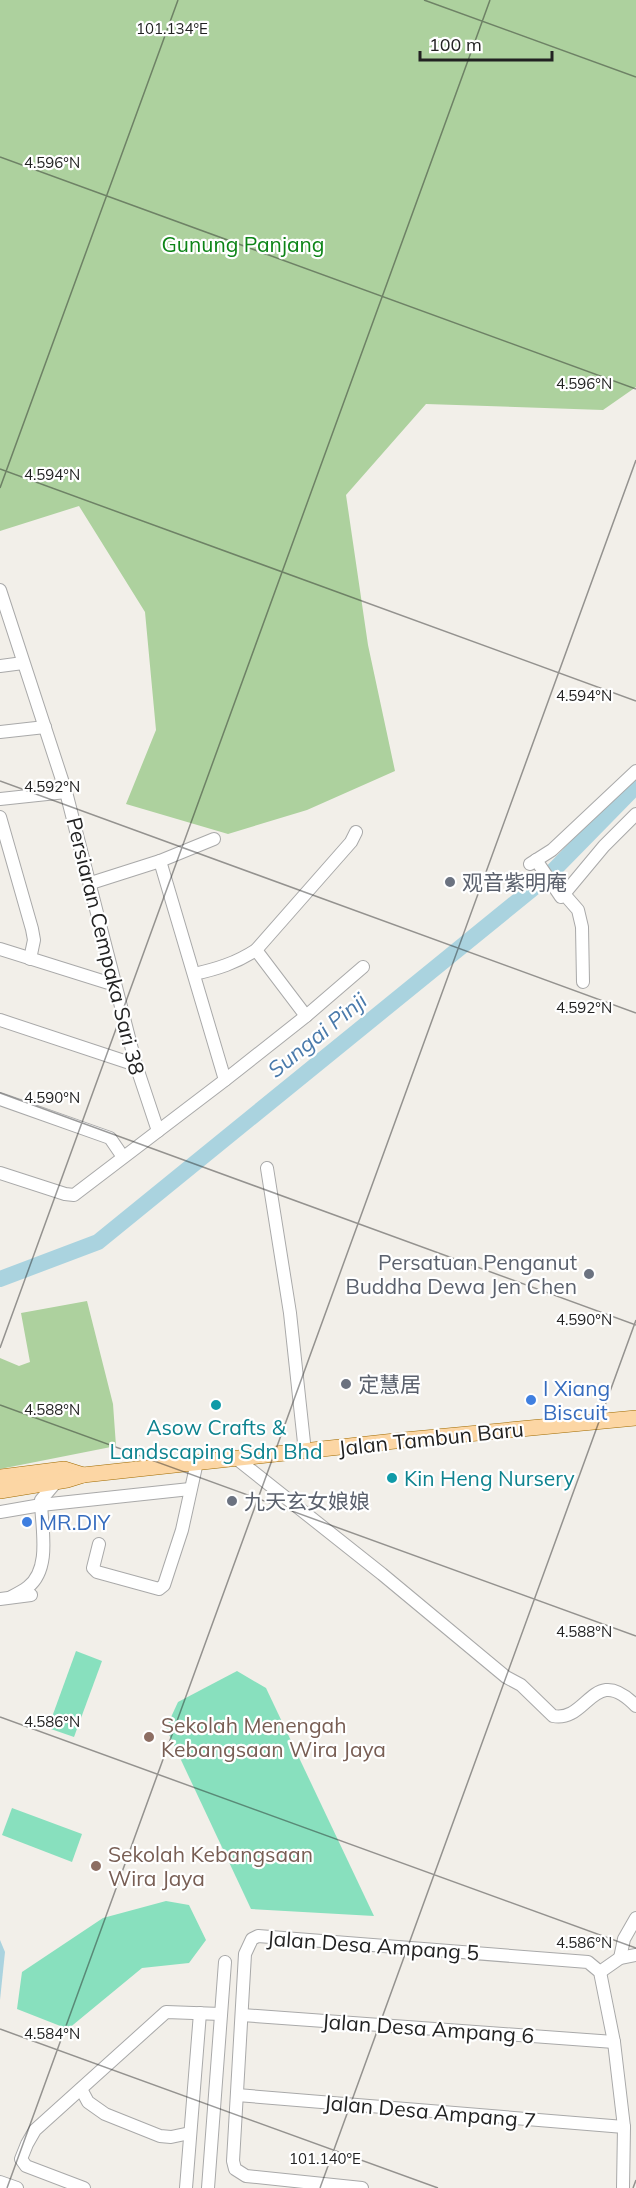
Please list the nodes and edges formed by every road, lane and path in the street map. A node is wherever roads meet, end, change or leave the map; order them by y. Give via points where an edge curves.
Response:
1 (1, 596) edge
2 (23, 663) junction
3 (0, 666) edge
4 (45, 727) junction
5 (0, 732) edge
6 (636, 771) edge
7 (66, 792) junction
8 (0, 799) edge
9 (636, 814) edge
10 (0, 818) edge
11 (356, 832) dead end
12 (214, 839) dead end
13 (160, 861) junction
14 (91, 883) junction
15 (559, 891) junction
16 (0, 949) edge
17 (256, 950) junction
18 (30, 959) junction
19 (363, 967) dead end
20 (194, 974) junction
21 (583, 982) dead end
22 (115, 985) junction
23 (306, 1016) junction
24 (0, 1020) edge
25 (136, 1065) junction
26 (225, 1080) junction
27 (0, 1099) edge
28 (158, 1131) junction
29 (123, 1157) junction
30 (267, 1168) dead end
31 (0, 1173) edge
32 (636, 1418) edge
33 (305, 1452) junction
34 (237, 1459) junction
35 (197, 1462) junction
36 (83, 1475) junction
37 (57, 1481) junction
38 (3, 1486) edge
39 (190, 1489) junction
40 (41, 1503) junction
41 (0, 1512) edge
42 (99, 1544) dead end
43 (31, 1595) dead end
44 (6, 1598) edge
45 (636, 1706) edge
46 (636, 1918) edge
47 (636, 1955) edge
48 (620, 1959) junction
49 (225, 1962) dead end
50 (600, 1972) junction
51 (223, 1992) junction
52 (244, 1994) junction
53 (200, 2013) junction
54 (221, 2014) junction
55 (242, 2015) junction
56 (614, 2042) junction
57 (81, 2089) junction
58 (237, 2095) junction
59 (624, 2127) junction
60 (190, 2133) junction
61 (0, 2182) edge
62 (338, 2187) edge
63 (17, 2188) edge
64 (84, 2188) edge
65 (186, 2188) edge
66 (208, 2188) edge
67 (362, 2188) edge
68 (623, 2188) edge

1 - 2 street, Persiaran Cempaka Sari 38
2 - 3 street
2 - 4 street, Persiaran Cempaka Sari 38
4 - 5 street
4 - 7 street, Persiaran Cempaka Sari 38
6 - 15 street via 536,864
7 - 8 street
7 - 14 street, Persiaran Cempaka Sari 38
9 - 15 street
10 - 18 street via 32,929
11 - 17 street
12 - 13 street
13 - 14 street
13 - 20 street
14 - 22 street, Persiaran Cempaka Sari 38
15 - 21 street via 578,910
16 - 18 street
17 - 20 street via 222,968
17 - 23 street
18 - 22 street
19 - 23 street
20 - 26 street
22 - 25 street, Persiaran Cempaka Sari 38
23 - 26 street
24 - 25 street
25 - 28 street, Persiaran Cempaka Sari 38
26 - 28 street
27 - 29 street via 110,1138
28 - 29 street
29 - 31 street via 74,1195
30 - 33 street via 290,1313
32 - 33 main road, Jalan Tambun Baru
33 - 34 main road, Jalan Tambun Baru
34 - 35 main road, Jalan Tambun Baru
34 - 45 street via 506,1677 521,1685 553,1716 566,1715 598,1692 611,1689 627,1696
35 - 36 main road, Jalan Tambun Baru
35 - 39 street
36 - 37 main road, Jalan Tambun Baru
36 - 38 main road, Jalan Tambun Baru via 64,1469
37 - 38 main road, Jalan Tambun Baru
37 - 40 street
38 - 40 street via 34,1495
39 - 40 street
39 - 42 street via 182,1530 164,1585 159,1589 97,1572 93,1562
40 - 41 street
40 - 44 street via 40,1567 29,1586
43 - 44 street
46 - 48 street via 624,1939
47 - 48 street
48 - 50 street
49 - 51 street
50 - 52 street, Jalan Desa Ampang 5 via 588,1962 258,1936 252,1939 245,1954
50 - 56 street
51 - 52 street
51 - 54 street
52 - 55 street, Jalan Desa Ampang 5
53 - 54 street
53 - 57 street via 166,2012
53 - 60 street
54 - 66 street
55 - 56 street, Jalan Desa Ampang 6
55 - 58 street, Jalan Desa Ampang 5
56 - 59 street
57 - 60 street via 88,2102 105,2114 160,2136
57 - 64 street via 35,2130 21,2159 26,2166
58 - 59 street, Jalan Desa Ampang 7
58 - 62 street, Jalan Desa Ampang 5 via 233,2161 239,2173
59 - 68 street
60 - 65 street
61 - 63 street
62 - 67 street

